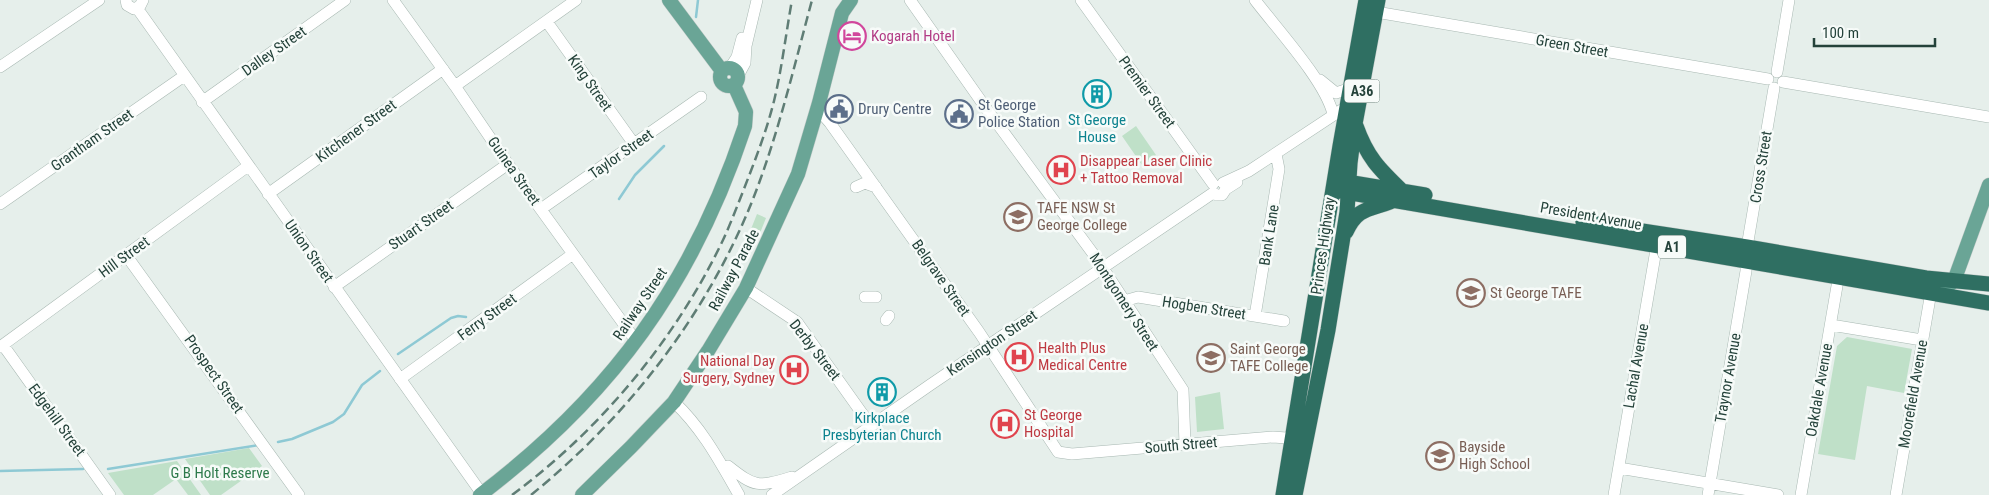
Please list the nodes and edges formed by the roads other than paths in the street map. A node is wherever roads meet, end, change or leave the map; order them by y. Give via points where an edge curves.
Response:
1 (99, 0) edge
2 (126, 0) edge
3 (345, 0) edge
4 (393, 0) edge
5 (576, 0) edge
6 (669, 0) edge
7 (751, 0) edge
8 (757, 0) edge
9 (851, 0) edge
10 (910, 0) edge
11 (1081, 0) edge
12 (1255, 0) edge
13 (1366, 0) edge
14 (1789, 0) edge
15 (140, 4) edge
16 (1377, 6) edge
17 (547, 22) junction
18 (0, 66) edge
19 (443, 69) junction
20 (1312, 73) junction
21 (731, 75) junction
22 (184, 76) junction
23 (1775, 80) junction
24 (1353, 83) junction
25 (455, 86) junction
26 (701, 97) dead end
27 (202, 102) junction
28 (1348, 106) junction
29 (817, 108) junction
30 (1333, 114) junction
31 (1989, 117) edge
32 (1355, 124) junction
33 (634, 144) junction
34 (1276, 154) junction
35 (508, 164) junction
36 (248, 166) junction
37 (1989, 185) edge
38 (1342, 186) junction
39 (856, 187) dead end
40 (876, 187) junction
41 (1219, 187) junction
42 (268, 194) junction
43 (1397, 196) junction
44 (0, 204) edge
45 (541, 210) junction
46 (1590, 223) junction
47 (1343, 238) junction
48 (1658, 241) junction
49 (573, 254) junction
50 (1747, 254) junction
51 (126, 255) junction
52 (1103, 268) junction
53 (1954, 281) junction
54 (1989, 284) edge
55 (1837, 286) dead end
56 (334, 287) junction
57 (746, 288) junction
58 (1930, 292) junction
59 (1124, 301) junction
60 (1989, 303) edge
61 (1255, 316) junction
62 (1284, 321) dead end
63 (1830, 325) junction
64 (1922, 340) junction
65 (636, 341) junction
66 (2, 346) edge
67 (987, 346) junction
68 (400, 379) junction
69 (674, 402) junction
70 (872, 426) junction
71 (1299, 439) junction
72 (1186, 444) junction
73 (712, 449) junction
74 (1058, 452) joint
75 (728, 466) junction
76 (1619, 468) junction
77 (803, 473) junction
78 (1709, 489) edge
79 (481, 494) edge
80 (585, 494) edge
81 (110, 495) edge
82 (299, 495) edge
83 (739, 495) edge
84 (747, 495) edge
85 (772, 495) edge
86 (1283, 495) edge
87 (1295, 495) edge
88 (1614, 495) edge
89 (1778, 495) edge
90 (1801, 495) edge
91 (1896, 495) edge

1 - 18 street
2 - 15 street, Union Street via 129,7
3 - 27 street, Dalley Street
4 - 19 street, Guinea Street
5 - 17 street
6 - 21 main road, Railway Street
7 - 21 street
8 - 21 street via 745,63
9 - 29 main road, Railway Parade via 841,18
10 - 52 street, Montgomery Street
11 - 41 street, Premier Street
12 - 20 street
13 - 24 highway, Princes Highway / A36
14 - 23 street, Cross Street
15 - 22 street, Union Street
16 - 23 street, Green Street
16 - 32 highway, Princes Highway / A36
17 - 25 street
17 - 33 street, King Street
19 - 25 street, Guinea Street
19 - 42 street, Kitchener Street
20 - 24 street via 1336,93
20 - 30 street
21 - 65 main road, Railway Street via 745,108 746,120 694,250
22 - 27 street, Union Street
22 - 44 street, Grantham Street
23 - 31 street, Green Street
23 - 50 street, Cross Street
24 - 28 highway, Princes Highway / A36
25 - 35 street, Guinea Street
26 - 33 street, Taylor Street
27 - 36 street, Union Street
28 - 30 street, Kensington Street
28 - 38 highway, Princes Highway / A36
29 - 40 street, Belgrave Street
29 - 57 main road, Railway Parade via 798,174
30 - 34 street, Kensington Street
32 - 38 highway, Princes Highway / A36 via 1350,163
32 - 43 highway via 1363,146
33 - 45 street, Taylor Street
34 - 41 street, Kensington Street
34 - 61 street, Bank Lane via 1279,169
35 - 45 street, Guinea Street
35 - 56 street, Stuart Street
36 - 42 street, Union Street
36 - 51 street, Hill Street
37 - 53 main road
38 - 43 highway, President Avenue / A1 via 1380,197
38 - 47 highway, Princes Highway / A1
38 - 71 highway, Princes Highway / A1
39 - 40 street via 865,183
40 - 67 street, Belgrave Street
41 - 52 street, Kensington Street
42 - 56 street, Union Street
43 - 46 highway, President Avenue / A1
43 - 47 highway, A1 via 1356,215
43 - 48 highway, President Avenue / A1 via 1414,202
45 - 49 street, Guinea Street
46 - 48 highway, President Avenue / A1
46 - 50 highway, President Avenue / A1
47 - 71 highway, Princes Highway / A1 via 1324,350
48 - 50 highway, President Avenue / A1
48 - 76 street, Lachal Avenue
49 - 65 street, Guinea Street
49 - 68 street, Ferry Street
50 - 53 highway, President Avenue / A1
50 - 58 highway, President Avenue / A1
50 - 78 street, Traynor Avenue
51 - 66 street, Hill Street
51 - 82 street, Prospect Street
52 - 59 street, Montgomery Street
52 - 67 street, Kensington Street
53 - 54 highway, President Avenue / A1
53 - 58 main road
55 - 63 street, Oakdale Avenue
56 - 68 street, Union Street
57 - 69 main road, Railway Parade
57 - 70 street, Derby Street via 797,322
58 - 60 highway, President Avenue / A1
58 - 64 street, Moorefield Avenue
59 - 61 street, Hogben Street via 1138,297
59 - 72 street, Montgomery Street via 1182,390
61 - 62 street, Hogben Street
63 - 64 street
63 - 90 street, Oakdale Avenue
64 - 91 street, Moorefield Avenue
65 - 79 main road, Railway Street via 602,384 559,429
66 - 81 street, Edgehill Street
67 - 70 street, Kensington Street
67 - 74 street, Belgrave Street
68 - 79 street, Union Street
69 - 73 street via 689,416
69 - 80 main road, Railway Parade
70 - 77 street, Kensington Street
71 - 72 street, South Street via 1273,437
71 - 86 highway, Princes Highway / A1
71 - 87 highway, Princes Highway / A1
72 - 74 street, South Street via 1072,454
73 - 75 street
73 - 83 street
75 - 77 street via 747,481 757,484
75 - 84 street
76 - 78 street
76 - 88 street, Lachal Avenue
77 - 85 street, Kensington Street
78 - 89 street

